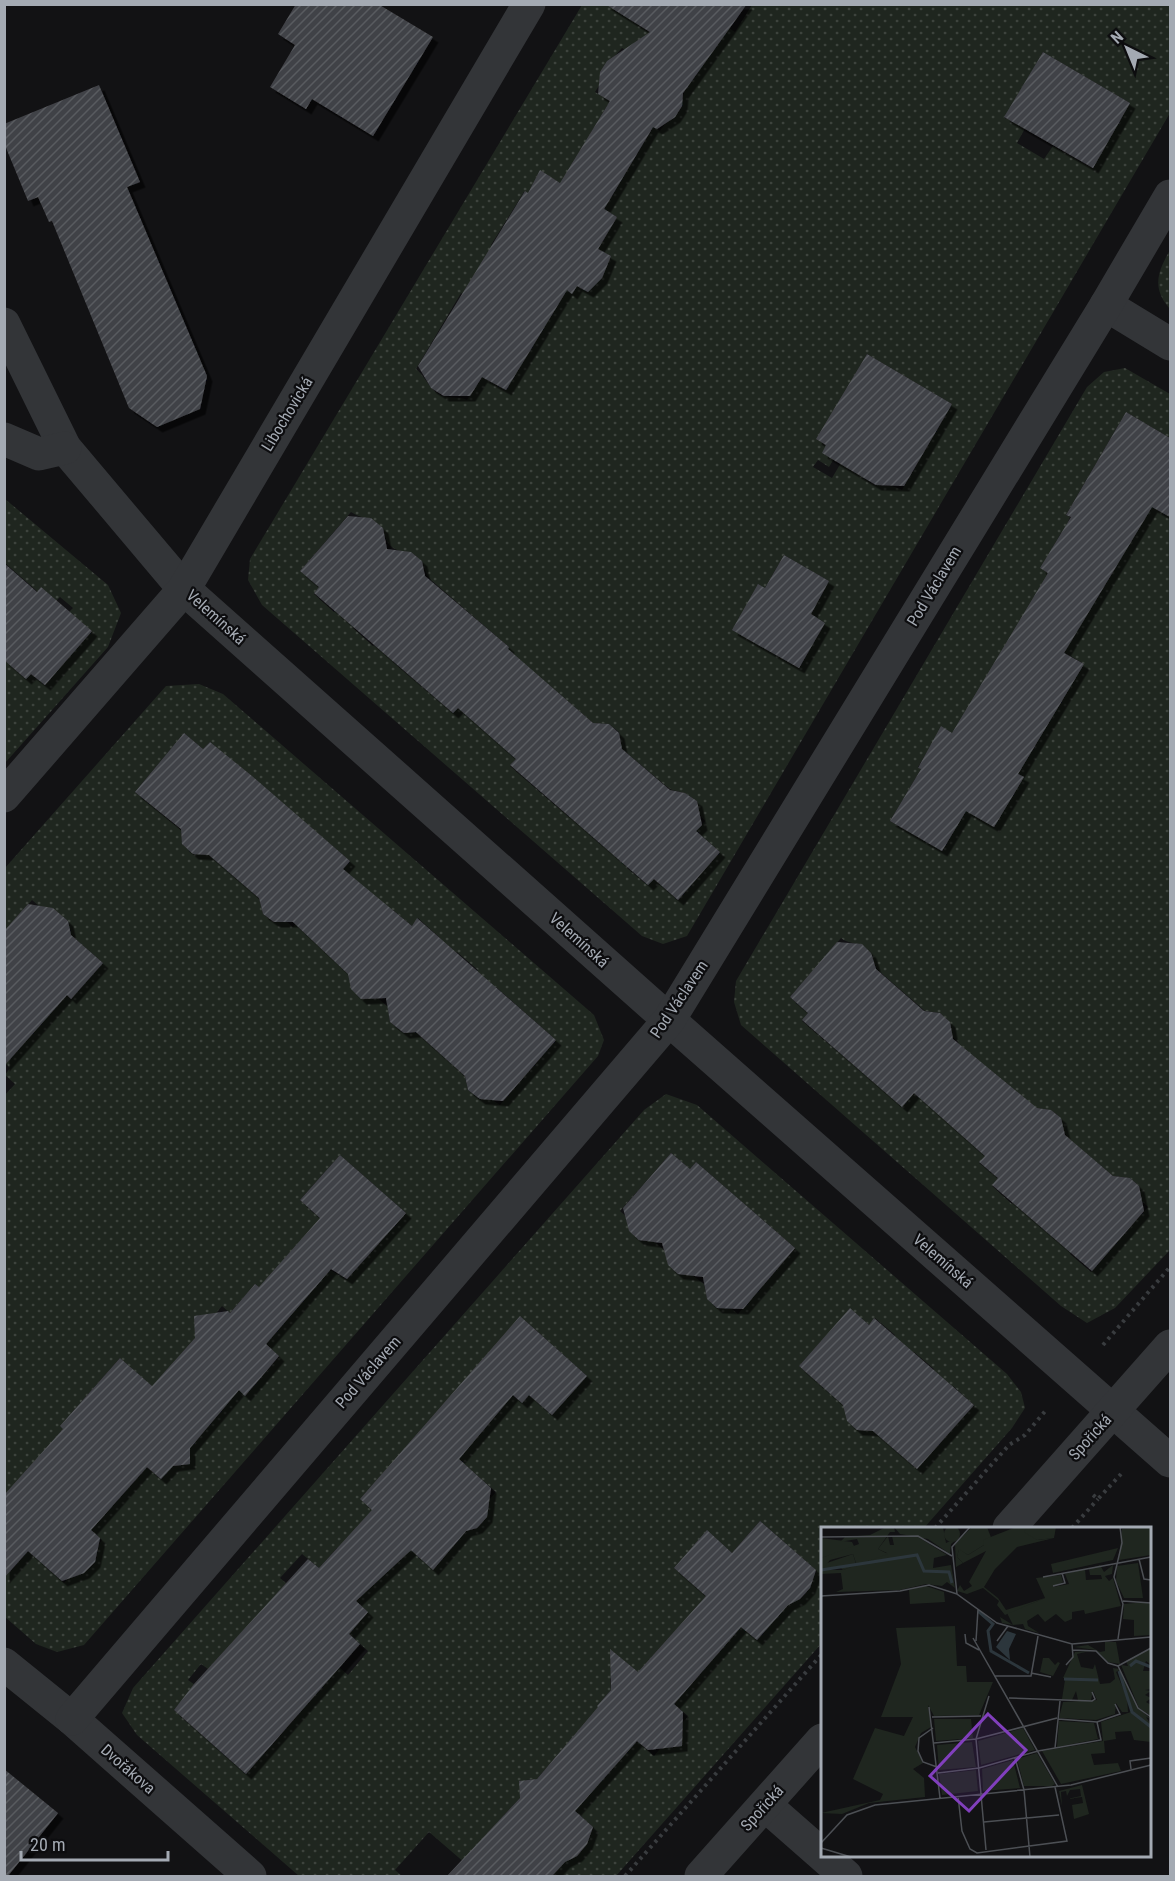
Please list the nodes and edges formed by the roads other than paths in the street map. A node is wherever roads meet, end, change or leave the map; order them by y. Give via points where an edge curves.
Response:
1 (530, 4) edge
2 (1170, 196) edge
3 (1106, 305) junction
4 (4, 324) edge
5 (1170, 344) edge
6 (4, 439) edge
7 (65, 448) junction
8 (184, 589) junction
9 (4, 796) edge
10 (669, 1020) junction
11 (1170, 1346) edge
12 (1114, 1410) junction
13 (1170, 1461) edge
14 (1010, 1527) edge
15 (4, 1664) edge
16 (72, 1719) junction
17 (821, 1741) edge
18 (765, 1805) junction
19 (821, 1854) edge
20 (824, 1857) edge
21 (250, 1876) edge
22 (701, 1876) edge
23 (846, 1876) edge

1 - 8 street, Libochovická
2 - 3 street, Pod Václavem
3 - 5 street
3 - 10 street, Pod Václavem
4 - 7 street, Velemínská
6 - 7 street via 39,454
7 - 8 street, Velemínská
8 - 9 street, Libochovická
8 - 10 street, Velemínská
10 - 12 street, Velemínská
10 - 16 street, Pod Václavem
11 - 12 street, Spořická
12 - 13 street, Velemínská
12 - 14 street, Spořická
15 - 16 street, Dvořákova
16 - 21 street, Dvořákova
17 - 18 street, Spořická
18 - 19 street
18 - 22 street, Spořická
20 - 23 street

